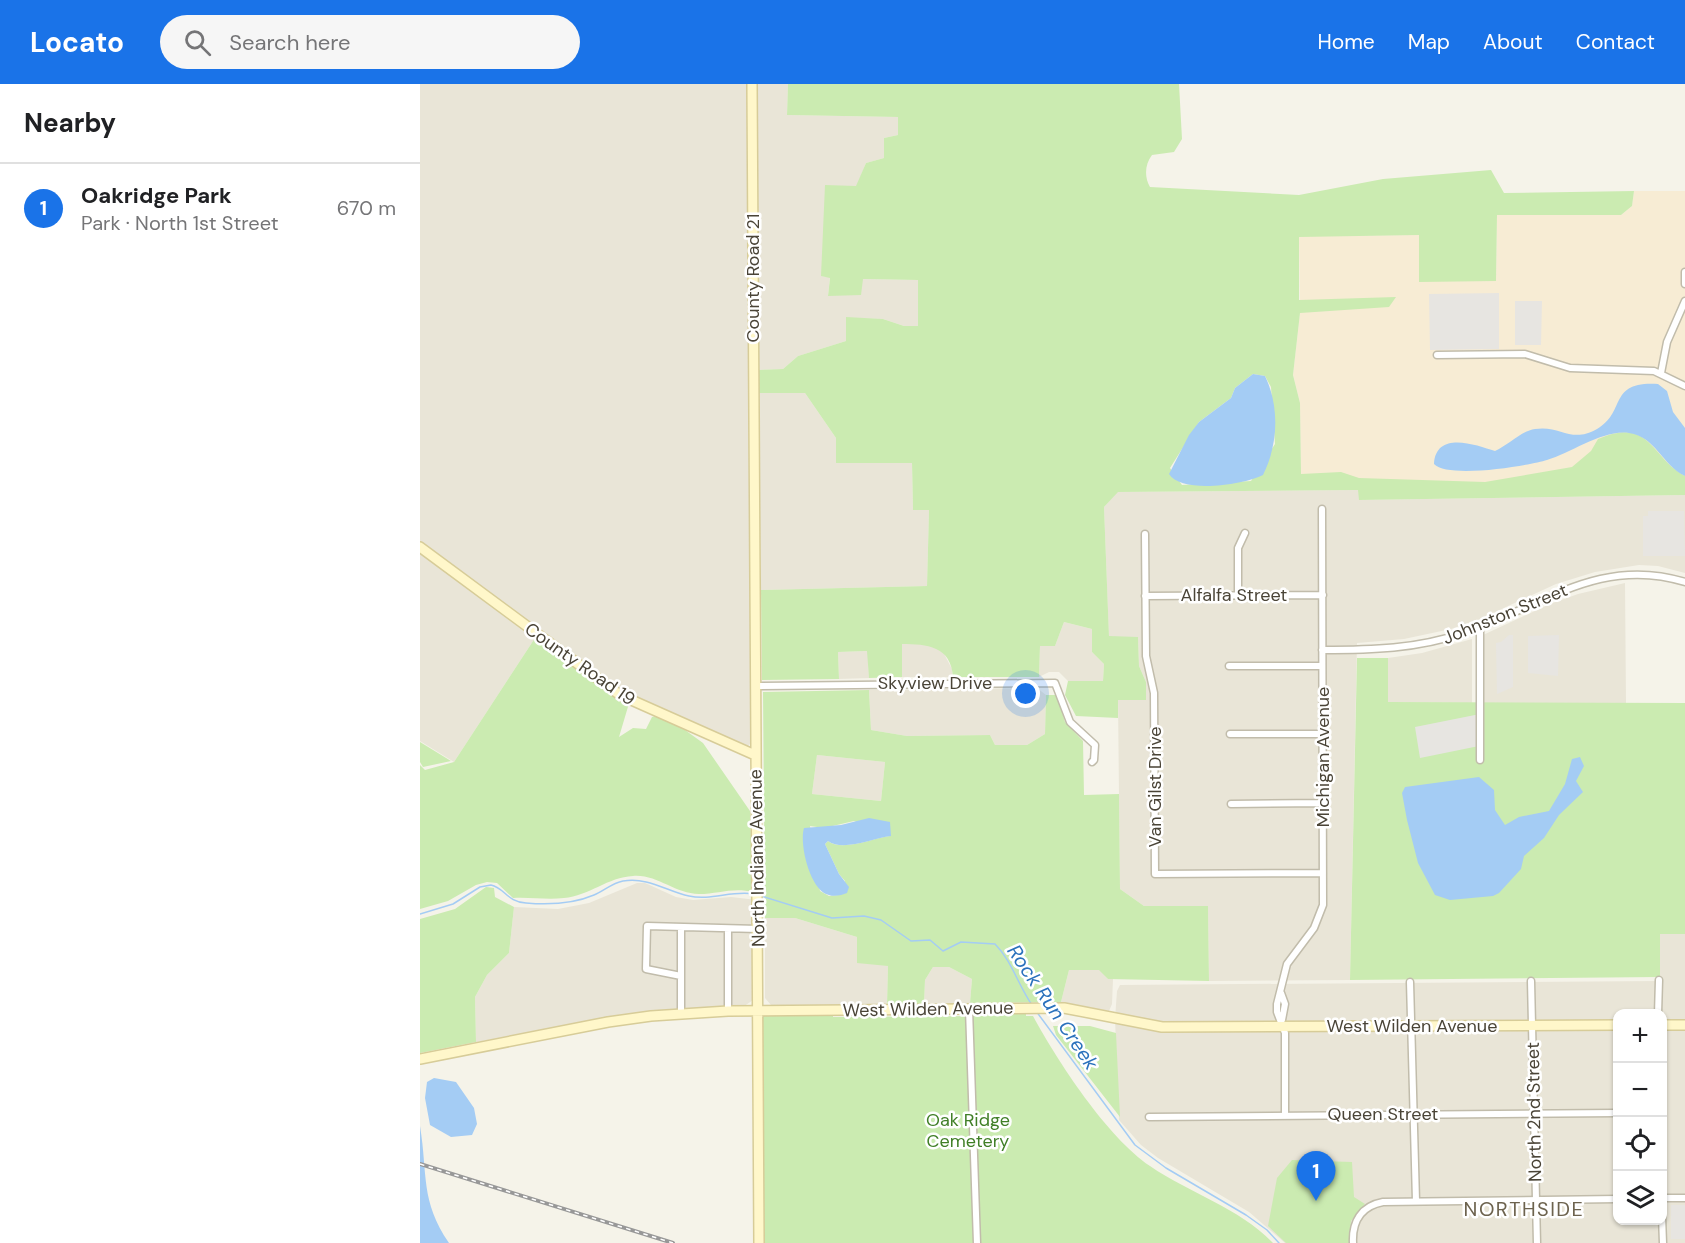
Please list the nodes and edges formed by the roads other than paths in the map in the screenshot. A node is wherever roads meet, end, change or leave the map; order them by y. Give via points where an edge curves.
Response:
1 (752, 84) edge
2 (1685, 272) edge
3 (1685, 284) edge
4 (1685, 301) edge
5 (1437, 355) dead end
6 (1661, 373) junction
7 (1685, 386) edge
8 (755, 472) joint
9 (1322, 509) dead end
10 (1245, 533) dead end
11 (1145, 534) dead end
12 (420, 547) edge
13 (1685, 582) edge
14 (1238, 595) junction
15 (1323, 595) junction
16 (1146, 596) junction
17 (1480, 627) junction
18 (1322, 650) junction
19 (1229, 666) dead end
20 (1322, 666) junction
21 (756, 686) junction
22 (1230, 734) dead end
23 (1323, 734) junction
24 (755, 755) junction
25 (1480, 760) dead end
26 (1092, 762) dead end
27 (1323, 803) junction
28 (1231, 804) dead end
29 (1323, 873) junction
30 (681, 927) junction
31 (728, 929) junction
32 (758, 930) junction
33 (681, 976) junction
34 (1659, 980) dead end
35 (1531, 981) dead end
36 (1410, 982) dead end
37 (969, 1009) junction
38 (1658, 1009) edge
39 (728, 1011) junction
40 (758, 1011) junction
41 (681, 1013) junction
42 (1283, 1023) junction
43 (1685, 1024) edge
44 (1532, 1025) junction
45 (1613, 1025) edge
46 (1667, 1025) edge
47 (1412, 1026) junction
48 (421, 1059) edge
49 (1535, 1113) junction
50 (1613, 1113) edge
51 (1414, 1114) junction
52 (1285, 1115) junction
53 (1149, 1117) dead end
54 (1667, 1198) edge
55 (1685, 1198) edge
56 (1613, 1199) edge
57 (1536, 1200) junction
58 (1416, 1201) junction
59 (1662, 1225) edge
60 (759, 1243) edge
61 (977, 1243) edge
62 (1353, 1243) edge
63 (1537, 1243) edge
64 (1663, 1243) edge

1 - 8 street, County Road 21
2 - 3 street
4 - 6 street via 1667,342
5 - 6 street via 1521,354 1570,368
6 - 7 street
8 - 21 street, North Indiana Avenue
9 - 15 street, Michigan Avenue
10 - 14 street via 1238,548
11 - 16 street, Van Gilst Drive
12 - 24 street, County Road 19 via 620,695
13 - 17 street, Johnston Street via 1653,574 1614,576 1564,589
14 - 15 street, Alfalfa Street
14 - 16 street, Alfalfa Street
15 - 18 street, Michigan Avenue
16 - 29 street, Van Gilst Drive via 1146,656 1154,693 1155,874
17 - 18 street, Johnston Street via 1412,646
17 - 25 street
18 - 20 street, Michigan Avenue
19 - 20 street
20 - 23 street, Michigan Avenue
21 - 24 street, North Indiana Avenue
21 - 26 street, Skyview Drive via 1055,683 1070,722 1095,745
22 - 23 street
23 - 27 street, Michigan Avenue
24 - 32 street, North Indiana Avenue
27 - 28 street
27 - 29 street, Michigan Avenue
29 - 42 street, Michigan Avenue via 1320,919 1287,964 1277,1012
30 - 31 street
30 - 33 street
30 - 33 street via 647,926 645,965 652,972
31 - 32 street
31 - 39 street
32 - 40 street, North Indiana Avenue
33 - 41 street
34 - 38 street
35 - 44 street, North 2nd Street
36 - 47 street
37 - 40 street, West Wilden Avenue
37 - 42 street, West Wilden Avenue via 1080,1010 1151,1027
37 - 61 street
39 - 40 street, West Wilden Avenue
39 - 41 street, West Wilden Avenue
40 - 60 street, North Indiana Avenue
41 - 48 street, West Wilden Avenue via 608,1022
42 - 47 street, West Wilden Avenue
42 - 52 street, Michigan Avenue
43 - 46 street
44 - 45 street, West Wilden Avenue
44 - 47 street, West Wilden Avenue
44 - 49 street, North 2nd Street
47 - 51 street
49 - 50 street, Queen Street
49 - 51 street, Queen Street
49 - 57 street, North 2nd Street
51 - 52 street, Queen Street
51 - 58 street
52 - 53 street, Queen Street
54 - 55 street
56 - 57 street
57 - 58 street
57 - 63 street, North 2nd Street
58 - 62 street via 1375,1203 1358,1218
59 - 64 street

